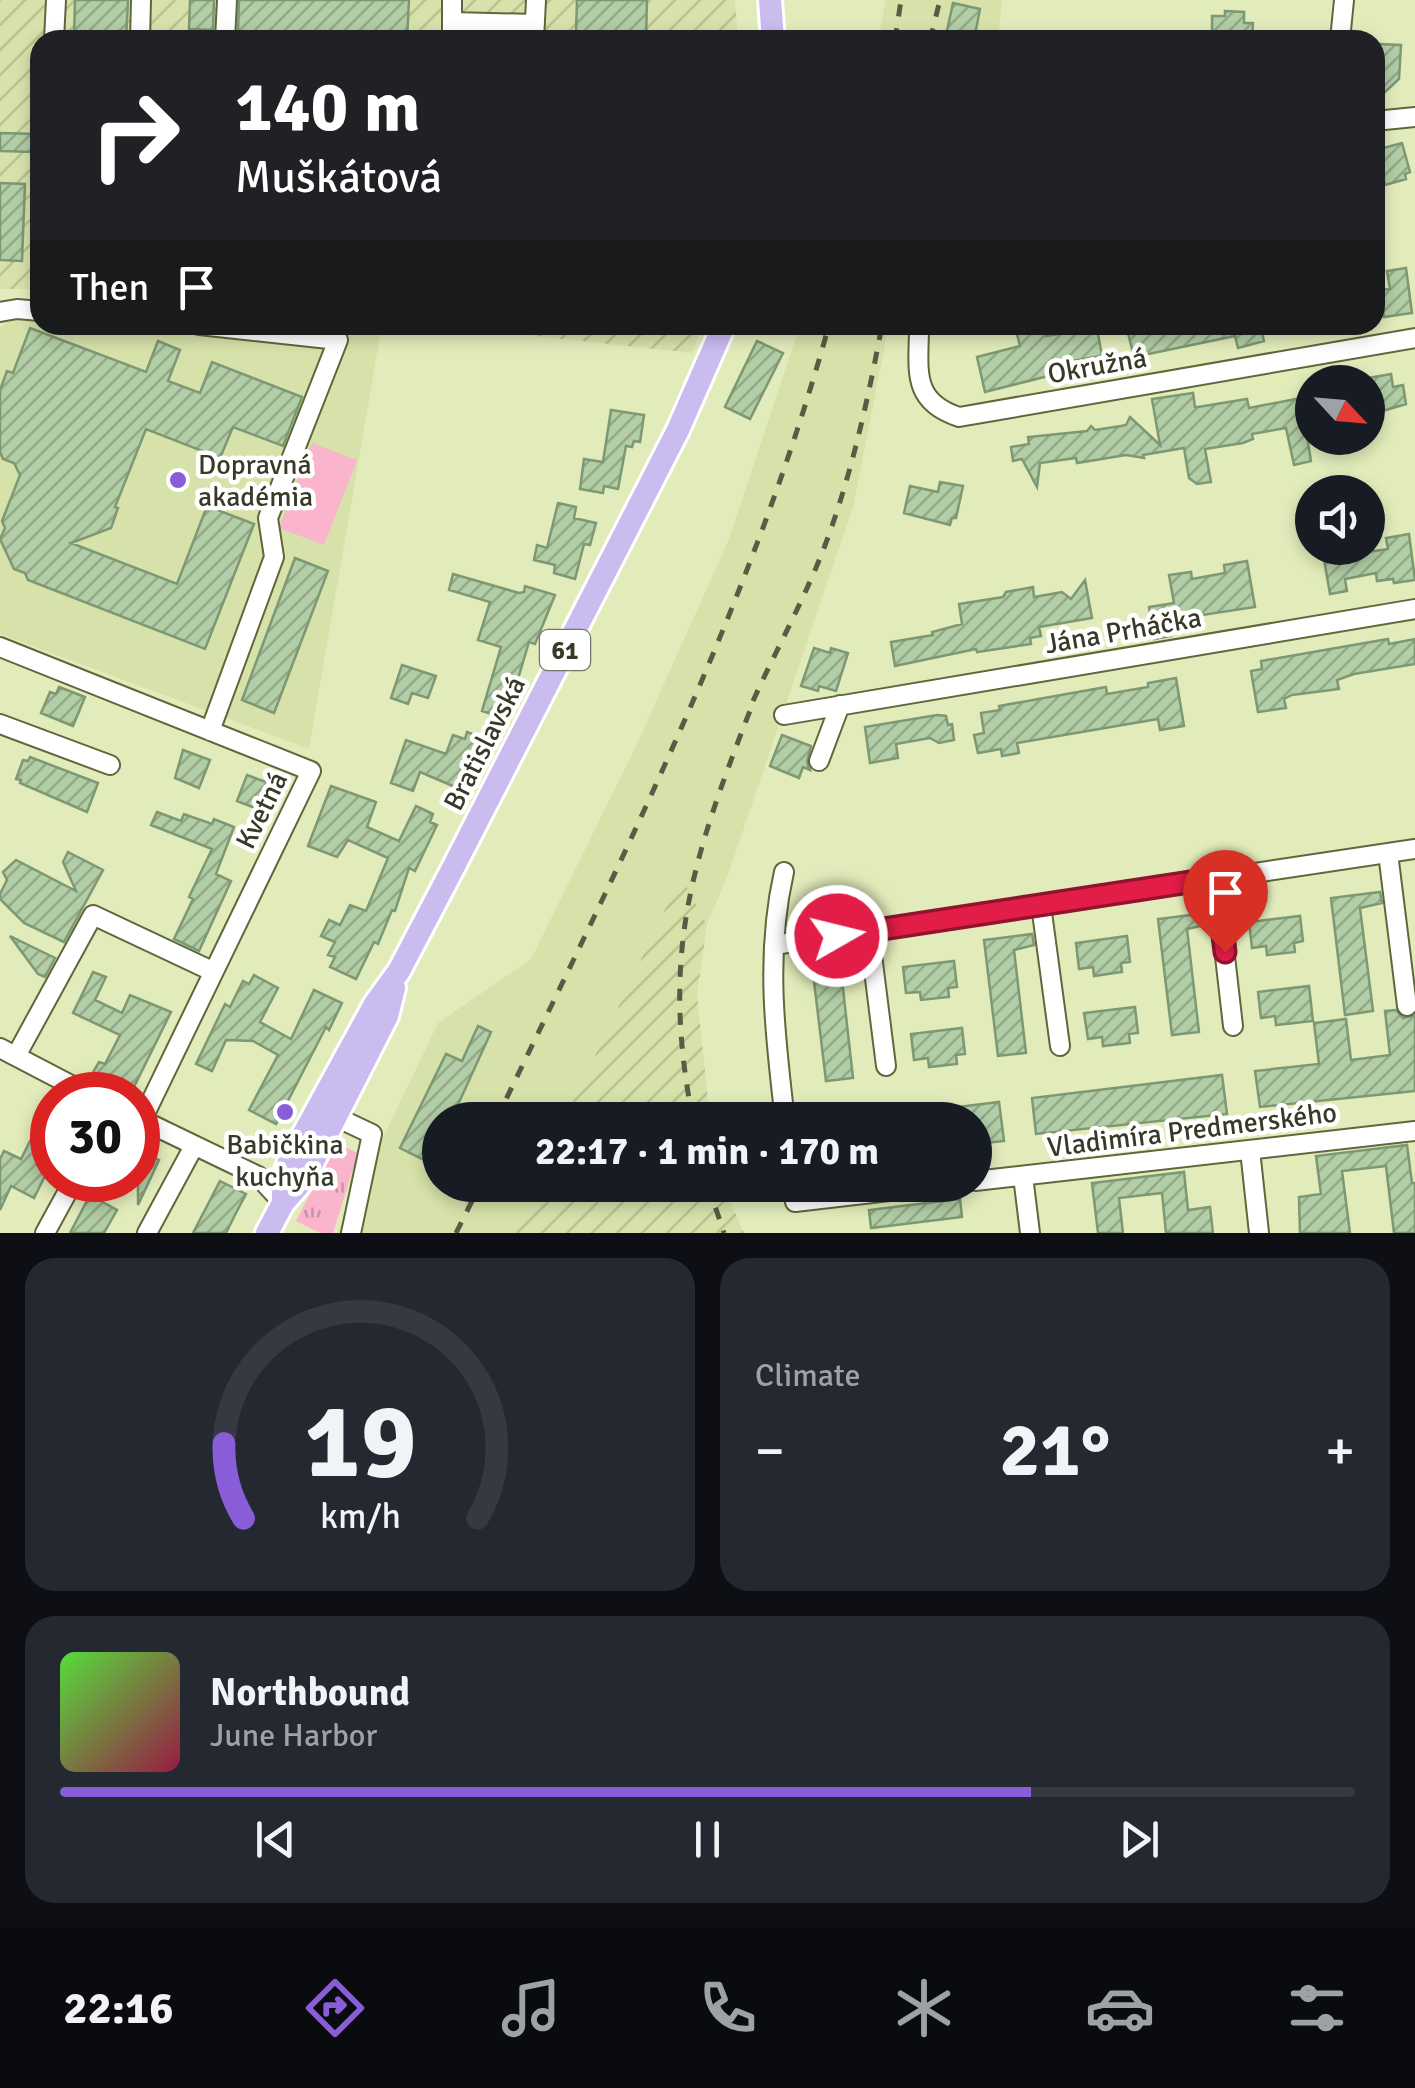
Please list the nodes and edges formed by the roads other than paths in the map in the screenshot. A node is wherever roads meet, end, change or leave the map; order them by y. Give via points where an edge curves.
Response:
1 (56, 0) edge
2 (141, 0) edge
3 (227, 0) edge
4 (452, 0) edge
5 (536, 0) edge
6 (770, 0) edge
7 (1344, 0) edge
8 (54, 30) edge
9 (140, 30) edge
10 (226, 30) edge
11 (452, 30) edge
12 (534, 30) edge
13 (773, 30) edge
14 (1341, 30) edge
15 (1415, 116) edge
16 (1385, 120) edge
17 (30, 310) edge
18 (0, 312) edge
19 (292, 335) edge
20 (720, 335) edge
21 (918, 335) edge
22 (1415, 338) edge
23 (1415, 609) edge
24 (0, 647) edge
25 (840, 706) junction
26 (784, 715) dead end
27 (0, 724) edge
28 (210, 731) junction
29 (819, 761) dead end
30 (110, 765) dead end
31 (1415, 849) edge
32 (1388, 853) junction
33 (784, 872) dead end
34 (1216, 878) junction
35 (1042, 905) junction
36 (869, 931) junction
37 (774, 945) junction
38 (399, 970) junction
39 (212, 971) junction
40 (1407, 1006) dead end
41 (1233, 1026) dead end
42 (1060, 1046) dead end
43 (8, 1052) edge
44 (886, 1066) dead end
45 (46, 1072) edge
46 (160, 1078) edge
47 (783, 1102) edge
48 (336, 1117) junction
49 (160, 1129) edge
50 (1415, 1131) edge
51 (194, 1146) junction
52 (1250, 1150) junction
53 (1023, 1176) junction
54 (992, 1179) edge
55 (62, 1202) edge
56 (282, 1203) junction
57 (45, 1233) edge
58 (147, 1233) edge
59 (267, 1233) edge
60 (351, 1233) edge
61 (1030, 1233) edge
62 (1259, 1233) edge

1 - 8 street
2 - 9 street
3 - 10 street
4 - 11 street
5 - 12 street
6 - 13 main road
7 - 14 street
15 - 16 street
17 - 18 street
19 - 28 street via 338,340 268,518 274,557
20 - 38 main road, Bratislavská / 61 via 678,430
21 - 22 street, Okružná via 926,400 960,417
23 - 25 street, Jána Prháčka
24 - 28 street, Kvetná
25 - 26 street, Jána Prháčka
25 - 29 street
27 - 30 street
28 - 39 street, Kvetná via 311,771
31 - 32 street
32 - 34 street
32 - 40 street
33 - 37 street
34 - 35 street
34 - 41 street
35 - 36 street
35 - 42 street
36 - 37 street
36 - 44 street
37 - 47 street via 771,990
38 - 48 main road, Bratislavská / 61 via 387,1016
38 - 56 main road, Bratislavská / 61 via 290,1159
39 - 43 street via 93,915
39 - 46 street, Kvetná
43 - 45 street
48 - 56 main road, Bratislavská / 61 via 304,1179
48 - 60 street via 372,1134
49 - 51 street
50 - 52 street, Vladimíra Predmerského
51 - 56 street via 258,1176
51 - 58 street
52 - 53 street, Vladimíra Predmerského
52 - 62 street
53 - 54 street, Vladimíra Predmerského
53 - 61 street
55 - 57 street
56 - 59 main road, Bratislavská / 61

